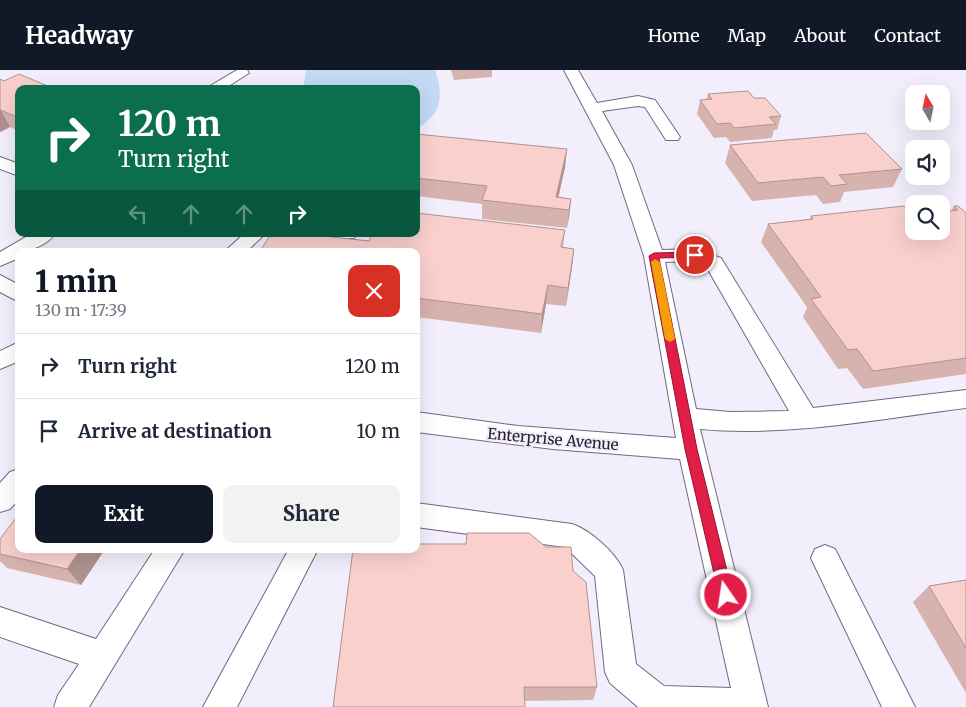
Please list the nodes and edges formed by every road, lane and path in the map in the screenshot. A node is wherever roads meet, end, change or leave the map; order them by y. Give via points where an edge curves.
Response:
1 (571, 70) edge
2 (238, 71) edge
3 (259, 78) dead end
4 (218, 85) edge
5 (593, 108) junction
6 (672, 137) dead end
7 (0, 162) edge
8 (15, 169) edge
9 (40, 237) edge
10 (252, 237) edge
11 (21, 248) edge
12 (239, 248) edge
13 (15, 251) edge
14 (654, 256) junction
15 (0, 260) edge
16 (0, 282) edge
17 (15, 291) edge
18 (15, 353) edge
19 (0, 362) edge
20 (966, 399) edge
21 (685, 418) junction
22 (806, 418) junction
23 (420, 423) edge
24 (691, 449) junction
25 (15, 484) edge
26 (0, 501) edge
27 (420, 516) edge
28 (168, 553) edge
29 (302, 553) edge
30 (824, 558) dead end
31 (0, 622) edge
32 (103, 657) junction
33 (752, 706) edge
34 (70, 707) edge
35 (219, 707) edge
36 (900, 707) edge

1 - 5 street
2 - 3 street
2 - 4 street
5 - 6 street via 638,101 650,103
5 - 14 street via 623,164
7 - 8 street
9 - 11 street
10 - 12 street
13 - 15 street
14 - 21 street
14 - 22 street via 695,255 714,262
16 - 17 street
18 - 19 street
20 - 22 street
21 - 22 street via 730,422
21 - 24 street
23 - 24 street, Enterprise Avenue via 485,434
24 - 33 street
25 - 26 street
27 - 33 street via 572,536 609,570 621,672 658,702
28 - 32 street
29 - 35 street
30 - 36 street
31 - 32 street
32 - 34 street

